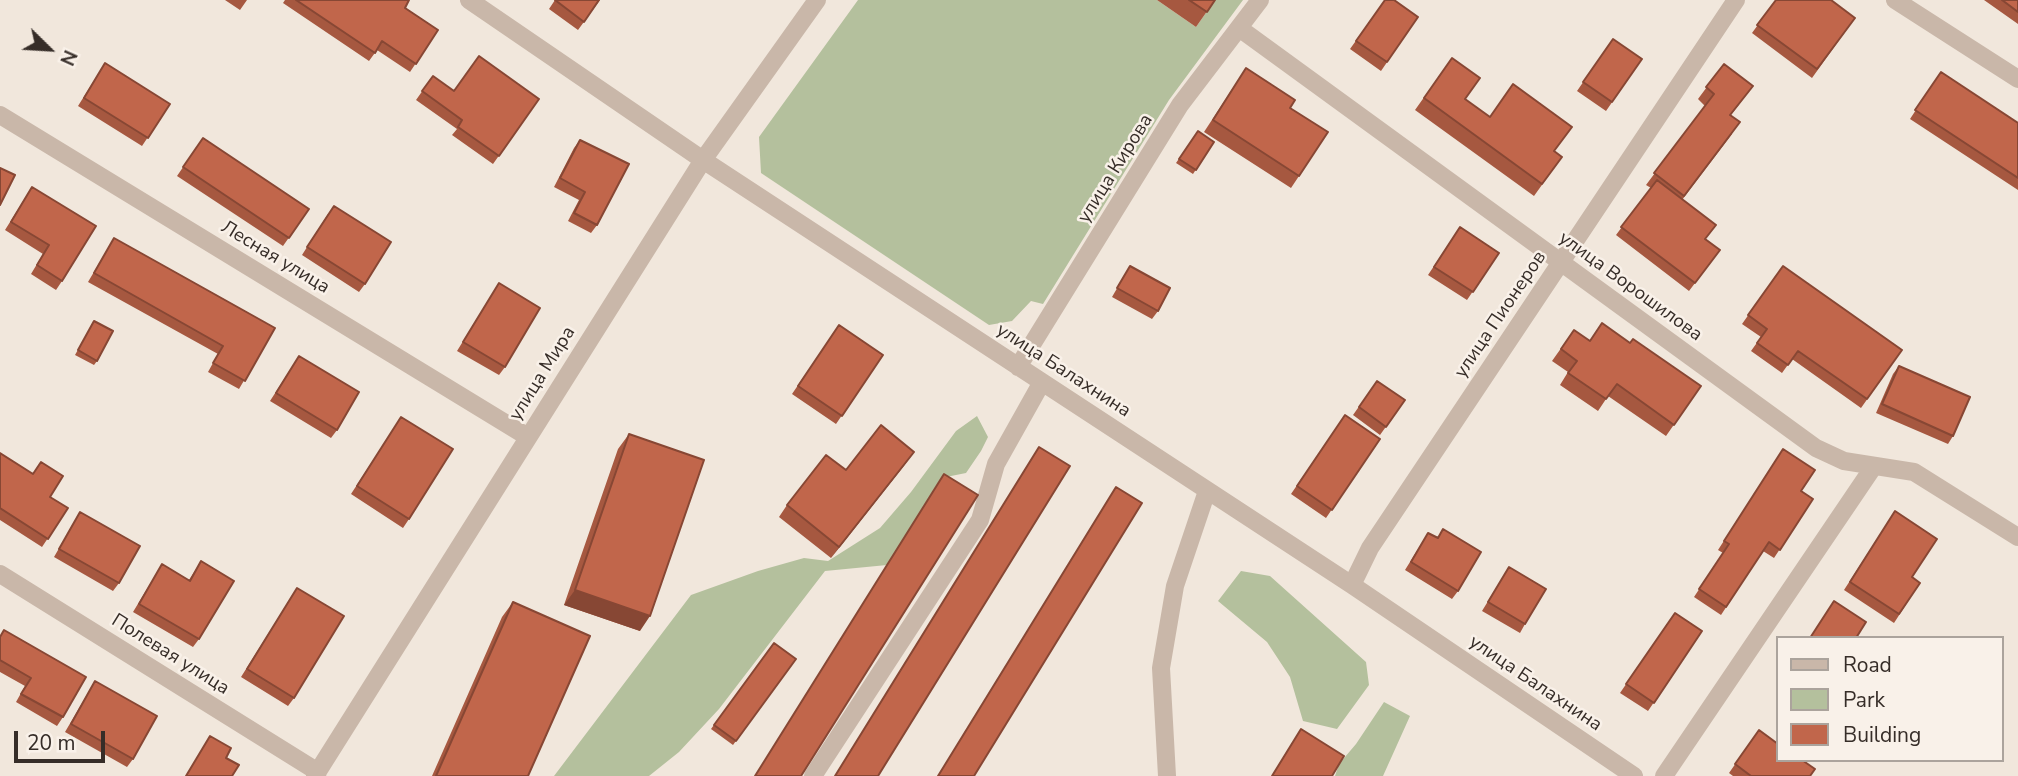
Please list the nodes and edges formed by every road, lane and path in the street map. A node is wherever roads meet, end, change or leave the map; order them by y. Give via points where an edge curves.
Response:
1 (468, 0) edge
2 (817, 0) edge
3 (1260, 0) edge
4 (1735, 0) edge
5 (1895, 0) edge
6 (1238, 28) junction
7 (2018, 79) edge
8 (0, 115) edge
9 (703, 160) junction
10 (1561, 262) junction
11 (1018, 367) junction
12 (1042, 382) junction
13 (528, 437) junction
14 (1874, 466) junction
15 (1207, 491) junction
16 (2018, 537) edge
17 (0, 574) edge
18 (1352, 585) junction
19 (316, 774) edge
20 (813, 776) edge
21 (1167, 776) edge
22 (1634, 776) edge
23 (1664, 776) edge

1 - 9 street, улица Балахнина
2 - 9 street, улица Мира
3 - 6 street, улица Кирова
4 - 10 street, улица Пионеров
5 - 7 street
6 - 10 street, улица Ворошилова
6 - 11 street, улица Кирова via 1180,105
8 - 13 street, Лесная улица
9 - 11 street, улица Балахнина
9 - 13 street, улица Мира
10 - 14 street, улица Ворошилова via 1816,448 1844,461
10 - 18 street, улица Пионеров via 1370,548
11 - 12 street, улица Балахнина
12 - 15 street, улица Балахнина
12 - 20 street via 996,464 980,520
13 - 19 street, улица Мира
14 - 16 street, улица Ворошилова via 1914,472
14 - 23 street
15 - 18 street, улица Балахнина
15 - 21 street via 1175,586 1161,668
17 - 19 street, Полевая улица
18 - 22 street, улица Балахнина

